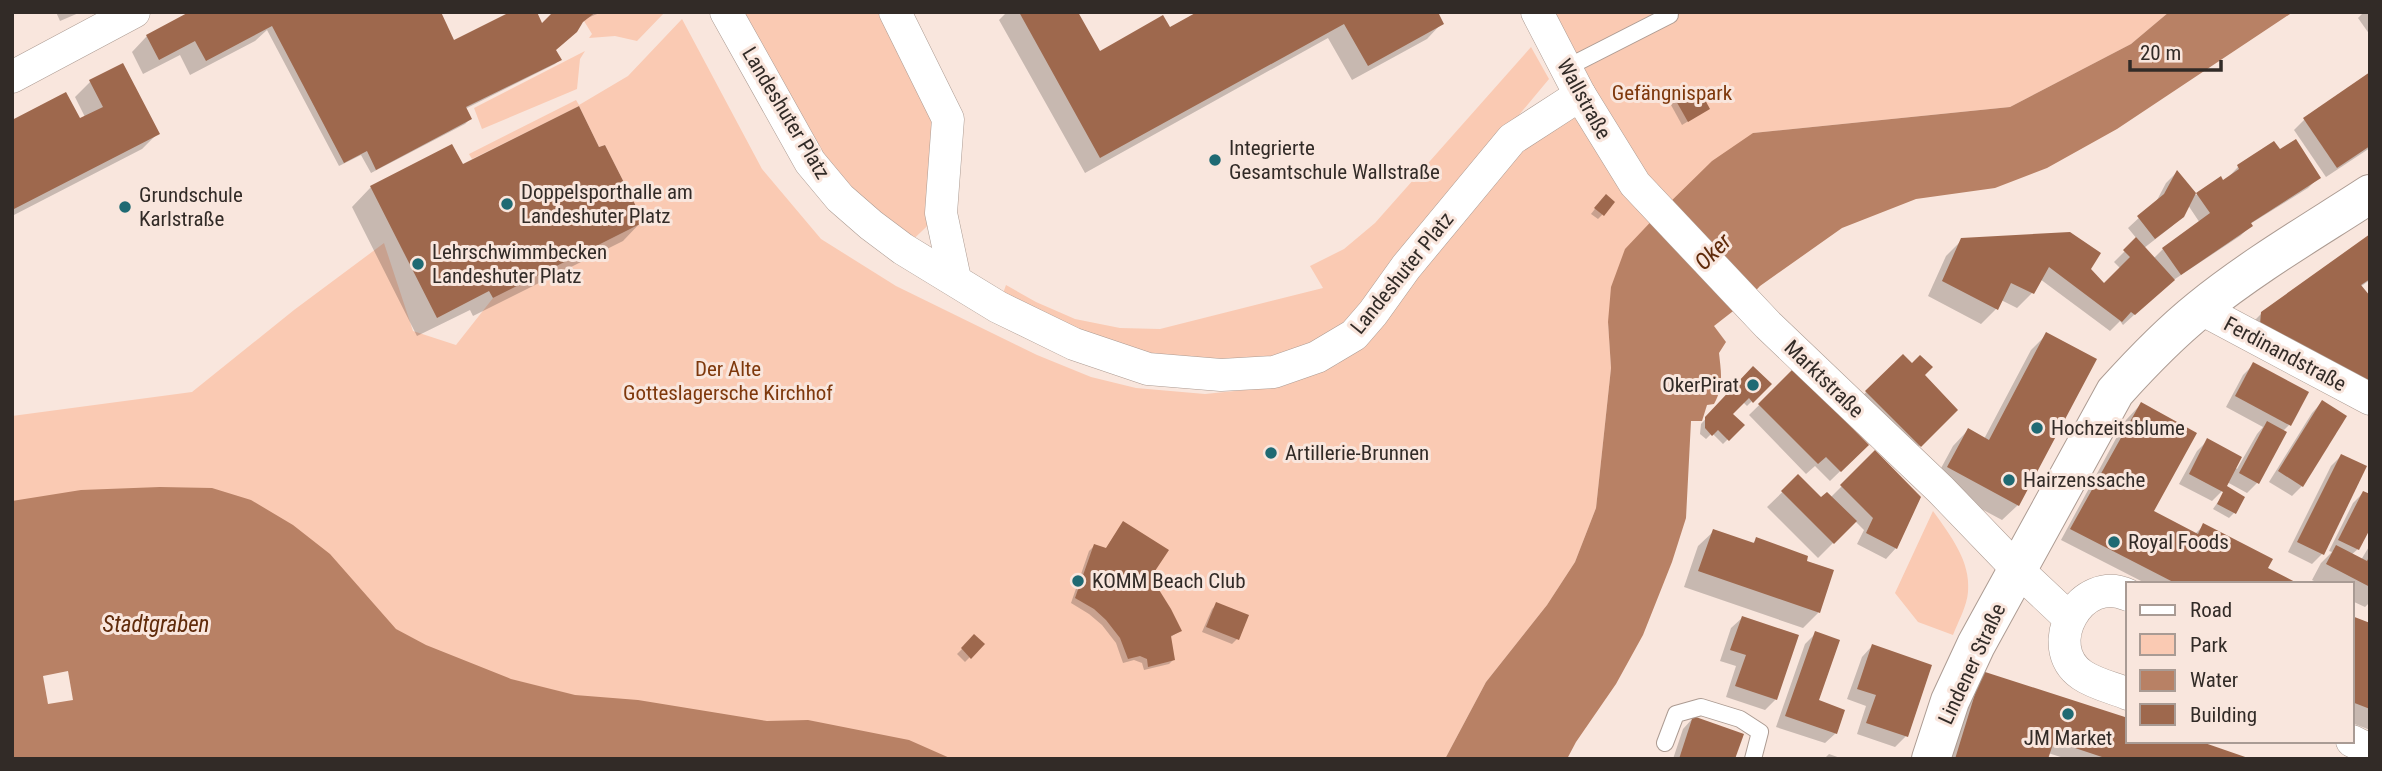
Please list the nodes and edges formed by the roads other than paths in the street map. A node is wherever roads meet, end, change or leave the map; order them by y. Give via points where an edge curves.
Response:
1 (134, 12) edge
2 (726, 12) edge
3 (895, 12) edge
4 (1537, 12) edge
5 (1670, 15) dead end
6 (12, 77) edge
7 (1573, 82) junction
8 (1635, 184) joint
9 (2370, 194) edge
10 (955, 279) junction
11 (2201, 309) junction
12 (2370, 399) edge
13 (2018, 570) junction
14 (2126, 594) edge
15 (2069, 618) junction
16 (2126, 693) edge
17 (2354, 742) edge
18 (1665, 743) dead end
19 (2370, 750) edge
20 (1753, 759) edge
21 (1931, 759) edge

1 - 6 street
2 - 10 street, Landeshuter Platz via 810,162 840,198 903,249
3 - 10 street via 948,119 941,213
4 - 7 street, Wallstraße
5 - 7 lane
7 - 8 street, Wallstraße
7 - 10 street, Landeshuter Platz via 1512,139 1354,335 1317,357 1274,372 1220,375 1148,369 1074,344 998,307
8 - 13 street, Marktstraße via 1768,325
9 - 11 main road, Lindener Straße
11 - 12 street, Ferdinandstraße
11 - 13 main road, Lindener Straße via 2115,392
13 - 15 street, Marktstraße
13 - 21 main road, Lindener Straße via 1971,656
14 - 15 street via 2092,595
15 - 16 street via 2064,635 2071,662 2081,675
17 - 19 street
18 - 20 lane via 1676,714 1701,707 1741,719 1760,733

